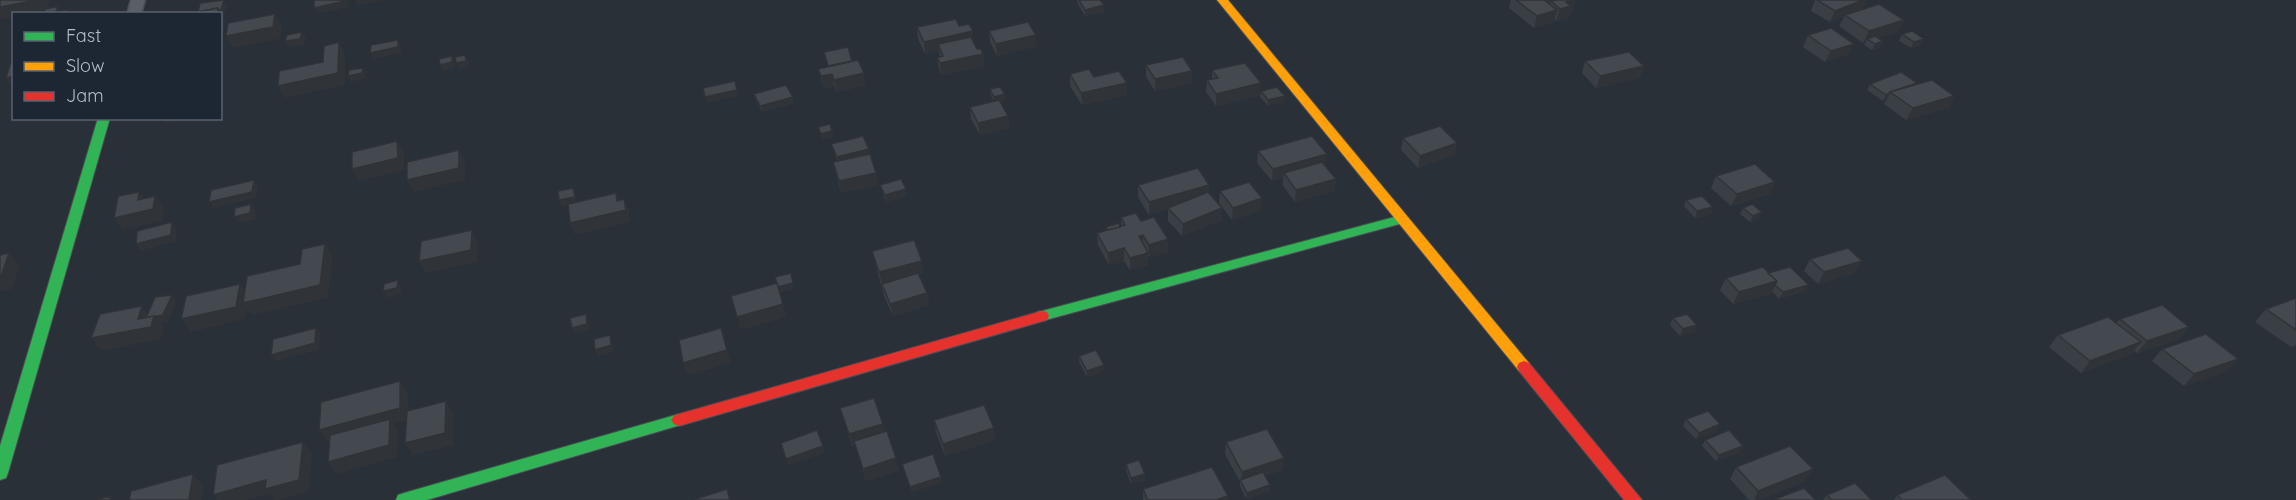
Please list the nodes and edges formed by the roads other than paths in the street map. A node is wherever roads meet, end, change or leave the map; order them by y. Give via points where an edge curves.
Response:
1 (1222, 0) edge
2 (103, 120) edge
3 (1402, 219) junction
4 (0, 473) edge
5 (404, 500) edge
6 (1634, 500) edge

1 - 3 street
2 - 4 street
3 - 5 street via 1016,323
3 - 6 street

